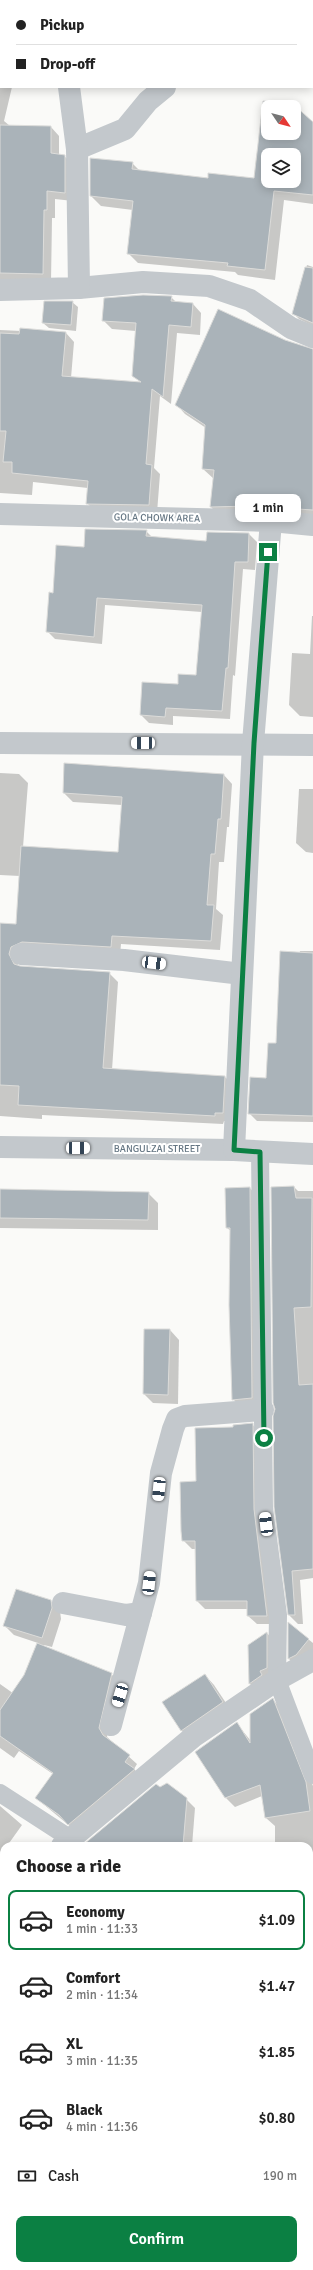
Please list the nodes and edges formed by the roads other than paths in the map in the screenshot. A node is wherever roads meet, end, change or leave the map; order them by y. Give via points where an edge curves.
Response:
1 (70, 88) edge
2 (164, 88) edge
3 (77, 149) junction
4 (79, 288) junction
5 (0, 290) edge
6 (313, 337) edge
7 (0, 514) edge
8 (271, 520) junction
9 (313, 525) edge
10 (0, 743) edge
11 (254, 743) junction
12 (313, 745) edge
13 (21, 954) dead end
14 (242, 974) junction
15 (0, 1148) edge
16 (234, 1150) junction
17 (260, 1152) junction
18 (313, 1154) edge
19 (263, 1410) junction
20 (62, 1603) dead end
21 (141, 1613) junction
22 (313, 1660) edge
23 (277, 1680) junction
24 (111, 1725) dead end
25 (313, 1775) edge
26 (0, 1793) edge
27 (67, 1842) edge

1 - 3 street
2 - 3 street via 148,101 126,129
3 - 4 street
4 - 5 street
4 - 6 street via 143,282 209,286 250,300 291,328
7 - 8 street, GOLA CHOWK AREA
8 - 9 street, GOLA CHOWK AREA
8 - 11 street
10 - 11 street
11 - 12 street
11 - 14 street
13 - 14 street via 124,960
14 - 16 street
15 - 16 street, BANGULZAI STREET
16 - 17 street, BANGULZAI STREET
17 - 18 street, BANGULZAI STREET
17 - 19 lane
19 - 21 street via 185,1416 177,1419 161,1473 149,1583
19 - 23 lane via 264,1508 278,1615
20 - 21 street via 126,1615
21 - 24 street
22 - 23 street
23 - 25 lane
23 - 27 street via 194,1737
26 - 27 lane

